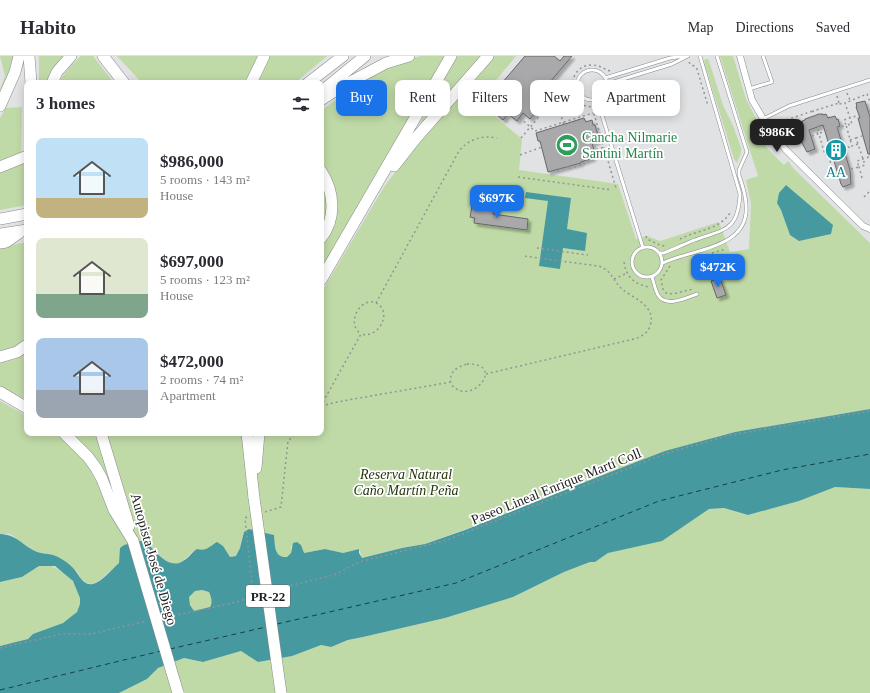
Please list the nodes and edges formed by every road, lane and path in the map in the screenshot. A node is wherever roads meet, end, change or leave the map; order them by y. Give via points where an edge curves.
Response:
1 (19, 56) edge
2 (29, 56) edge
3 (103, 56) edge
4 (264, 56) edge
5 (343, 56) edge
6 (365, 56) edge
7 (409, 56) edge
8 (451, 56) edge
9 (488, 56) edge
10 (687, 56) edge
11 (700, 56) edge
12 (717, 56) edge
13 (740, 56) edge
14 (764, 56) edge
15 (670, 57) edge
16 (69, 58) edge
17 (689, 60) dead end
18 (672, 64) junction
19 (642, 67) junction
20 (644, 73) junction
21 (606, 78) joint
22 (30, 80) edge
23 (53, 80) edge
24 (122, 80) edge
25 (252, 80) edge
26 (312, 80) edge
27 (620, 80) edge
28 (870, 80) edge
29 (324, 90) edge
30 (749, 90) junction
31 (847, 93) dead end
32 (837, 96) dead end
33 (324, 98) edge
34 (592, 100) edge
35 (850, 100) junction
36 (870, 102) edge
37 (839, 103) junction
38 (845, 103) junction
39 (0, 106) edge
40 (708, 107) dead end
41 (813, 111) junction
42 (592, 113) edge
43 (859, 115) dead end
44 (539, 116) edge
45 (561, 116) edge
46 (602, 116) edge
47 (815, 117) dead end
48 (520, 118) dead end
49 (850, 118) junction
50 (763, 119) junction
51 (777, 123) dead end
52 (563, 124) junction
53 (818, 125) dead end
54 (846, 126) junction
55 (530, 127) junction
56 (837, 128) dead end
57 (827, 131) dead end
58 (819, 134) junction
59 (812, 136) dead end
60 (862, 136) dead end
61 (497, 138) dead end
62 (521, 138) dead end
63 (856, 138) junction
64 (850, 140) junction
65 (858, 144) junction
66 (852, 146) junction
67 (542, 147) dead end
68 (604, 147) dead end
69 (843, 149) dead end
70 (832, 152) dead end
71 (828, 154) junction
72 (520, 155) dead end
73 (24, 157) edge
74 (869, 157) dead end
75 (863, 159) junction
76 (0, 167) edge
77 (859, 167) junction
78 (851, 169) dead end
79 (557, 171) dead end
80 (839, 173) dead end
81 (324, 177) edge
82 (518, 177) dead end
83 (862, 178) dead end
84 (612, 190) dead end
85 (870, 191) edge
86 (371, 195) junction
87 (864, 197) dead end
88 (733, 208) dead end
89 (24, 215) edge
90 (0, 219) edge
91 (870, 229) edge
92 (24, 230) edge
93 (324, 233) edge
94 (0, 234) edge
95 (646, 236) dead end
96 (678, 240) dead end
97 (0, 243) edge
98 (669, 244) dead end
99 (537, 248) dead end
100 (642, 248) junction
101 (726, 249) dead end
102 (659, 253) junction
103 (588, 255) dead end
104 (706, 255) dead end
105 (524, 256) dead end
106 (624, 262) dead end
107 (663, 263) junction
108 (672, 265) dead end
109 (627, 273) junction
110 (324, 275) edge
111 (652, 277) junction
112 (614, 279) junction
113 (655, 286) junction
114 (695, 288) dead end
115 (697, 294) dead end
116 (376, 303) junction
117 (361, 334) junction
118 (24, 347) edge
119 (0, 357) edge
120 (486, 374) junction
121 (451, 382) junction
122 (0, 392) edge
123 (324, 400) edge
124 (324, 406) edge
125 (24, 407) edge
126 (870, 410) edge
127 (67, 436) edge
128 (102, 436) edge
129 (247, 436) edge
130 (259, 436) edge
131 (293, 436) edge
132 (254, 495) junction
133 (259, 514) dead end
134 (252, 516) dead end
135 (133, 541) junction
136 (275, 589) dead end
137 (260, 593) dead end
138 (253, 594) junction
139 (161, 619) dead end
140 (153, 620) dead end
141 (0, 648) edge
142 (178, 693) edge
143 (281, 693) edge

1 - 39 highway
2 - 22 highway
3 - 24 highway
4 - 25 highway
5 - 26 highway
6 - 29 highway
7 - 33 highway via 386,63
8 - 86 highway
9 - 86 highway via 416,138
10 - 15 lane
10 - 18 lane
11 - 102 lane via 740,194 738,214 722,232
12 - 107 lane via 747,152 739,170 747,205 745,217 736,234 725,242
13 - 30 street
14 - 30 lane via 772,82
15 - 18 lane
15 - 19 lane
16 - 23 highway
17 - 40 path via 696,69
18 - 20 lane
19 - 20 lane
19 - 21 lane
20 - 27 lane
21 - 34 lane via 600,72 591,71 584,73 578,80 582,96
28 - 50 lane via 789,106
30 - 50 street
31 - 35 path
32 - 37 path
35 - 36 path via 867,94
35 - 38 path
37 - 38 path
37 - 41 path
38 - 49 path
41 - 47 path
41 - 51 path
42 - 52 path
43 - 49 path
44 - 55 path
45 - 52 path
46 - 100 lane
48 - 55 path
49 - 54 path via 852,124
49 - 54 path via 844,120
50 - 91 street via 786,150 863,226
52 - 55 path via 535,131
53 - 58 path via 819,130 816,131
54 - 56 path
54 - 64 path
55 - 62 path
57 - 58 path
58 - 59 path
58 - 71 path via 825,155
60 - 63 path
61 - 116 path via 480,138 470,142 457,154
63 - 64 path
63 - 65 path
64 - 66 path
65 - 66 path
65 - 75 path
66 - 69 path
67 - 72 path
68 - 79 path via 592,151 594,159 577,167
70 - 71 path
71 - 80 path via 834,174
73 - 76 highway
74 - 75 path
75 - 77 path via 865,165
75 - 77 path via 857,161
77 - 78 path
77 - 83 path
81 - 93 highway via 332,206
82 - 84 path
85 - 87 path
86 - 110 highway
88 - 96 path via 726,220
89 - 90 highway
92 - 94 highway
92 - 97 highway
95 - 98 path via 647,239 662,246
99 - 103 path
100 - 102 lane via 650,247
100 - 111 lane via 633,257 633,268 641,276
101 - 104 path
102 - 107 lane
105 - 112 path via 601,267
106 - 109 path
107 - 111 lane via 660,272
108 - 114 path via 660,280 666,293 673,294
109 - 112 path
109 - 113 path via 638,284
111 - 113 lane
112 - 120 path via 623,290 644,303 650,311 651,325 645,334 634,339
113 - 115 lane via 660,297 668,302
116 - 117 path via 364,304 354,318 354,325
116 - 117 path via 383,311 381,324 371,334
117 - 123 path
118 - 119 highway
120 - 121 path via 482,384 471,390 459,390
120 - 121 path via 479,366 467,364 455,370
121 - 124 path
122 - 125 highway
126 - 136 path, Paseo Lineal Enrique Martí Coll via 731,435 667,452 447,540 359,562 334,575
127 - 135 highway via 96,468 114,510
128 - 135 highway, Autopista José de Diego
129 - 132 highway, PR-22
130 - 132 highway
131 - 133 path via 288,440 281,507
132 - 143 highway, PR-22, bridge
134 - 138 path via 245,518
135 - 142 highway, Autopista José de Diego, bridge
137 - 138 path
138 - 139 path via 241,601
140 - 141 path via 91,634 62,634

